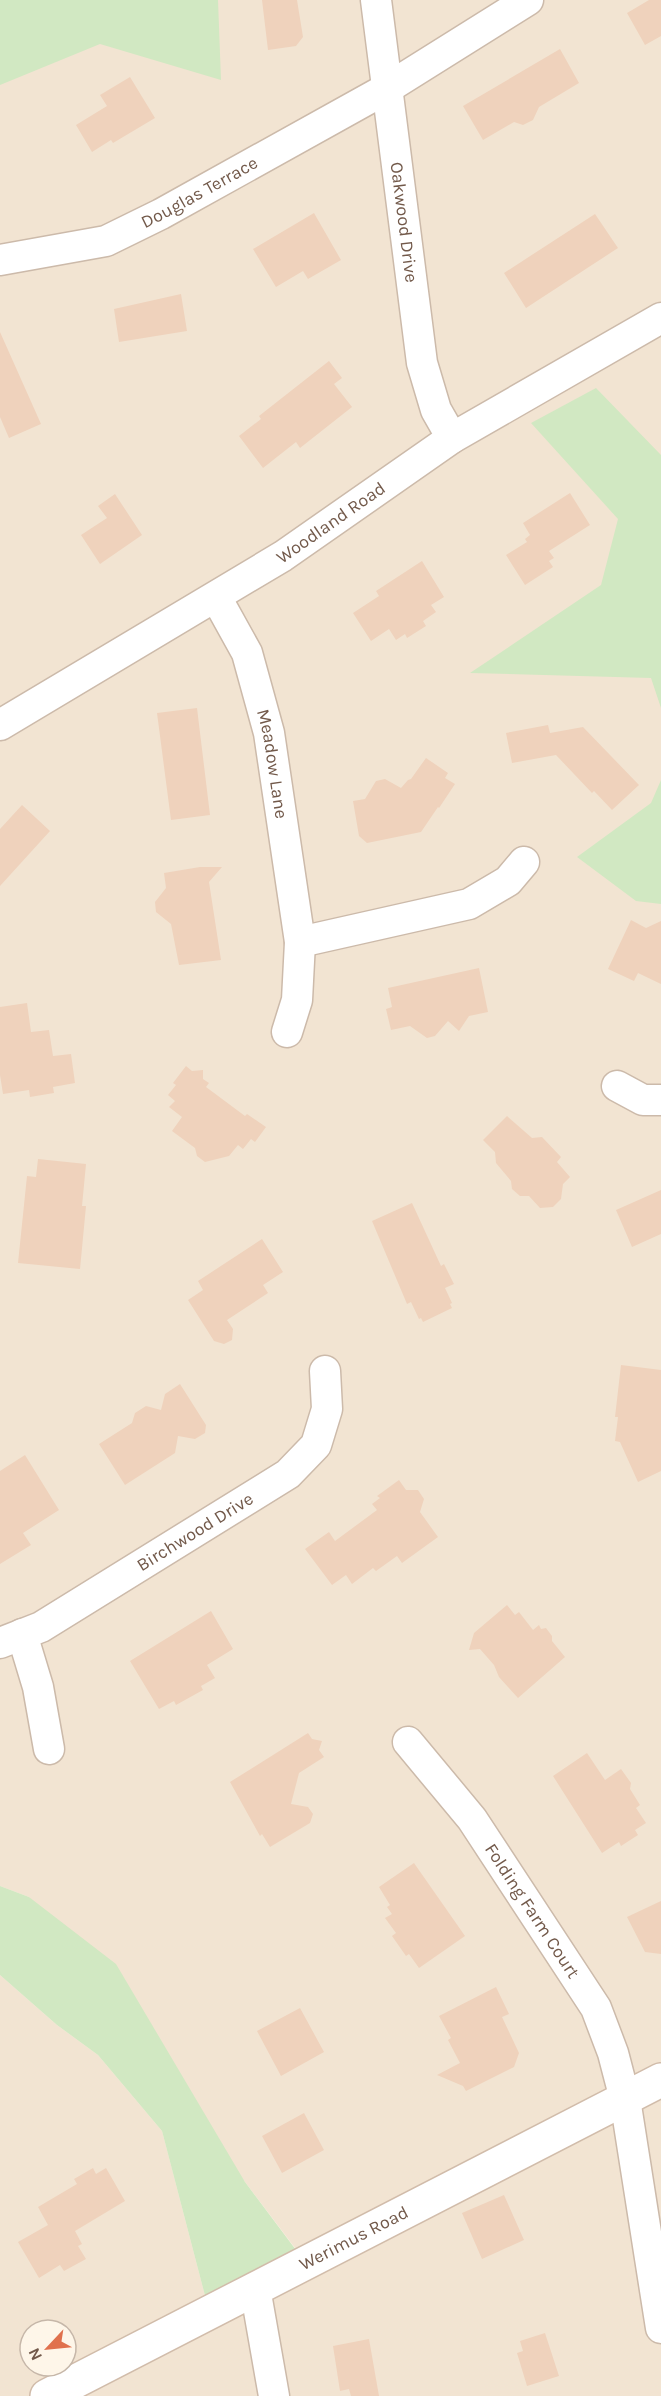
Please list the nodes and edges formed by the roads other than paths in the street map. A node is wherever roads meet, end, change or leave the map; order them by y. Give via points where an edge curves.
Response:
1 (376, 0) edge
2 (528, 0) edge
3 (386, 89) junction
4 (0, 260) edge
5 (661, 318) edge
6 (452, 438) junction
7 (216, 597) junction
8 (3, 713) edge
9 (524, 862) dead end
10 (300, 942) junction
11 (287, 1032) dead end
12 (617, 1086) dead end
13 (661, 1100) edge
14 (325, 1371) dead end
15 (11, 1638) edge
16 (408, 1742) dead end
17 (49, 1749) dead end
18 (661, 2080) edge
19 (625, 2099) junction
20 (255, 2288) junction
21 (661, 2328) edge
22 (47, 2396) edge
23 (274, 2396) edge

1 - 3 street, Oakwood Drive
2 - 3 street, Douglas Terrace
3 - 4 street, Douglas Terrace via 106,242
3 - 6 street, Oakwood Drive via 422,363 436,410
5 - 6 street, Woodland Road
6 - 7 street, Woodland Road via 283,556
7 - 8 street, Woodland Road
7 - 10 street, Meadow Lane via 247,653 269,733
9 - 10 street via 508,881 470,904
10 - 11 street, Meadow Lane via 297,1000
12 - 13 street via 643,1100
14 - 15 street, Birchwood Drive via 327,1409 315,1445 288,1474 41,1627
15 - 17 street via 38,1687
16 - 19 street, Folding Farm Court via 472,1819 596,2008
18 - 19 main road, Werimus Road
19 - 20 main road, Werimus Road
19 - 21 street, Folding Farm Court
20 - 22 main road, Werimus Road
20 - 23 street

